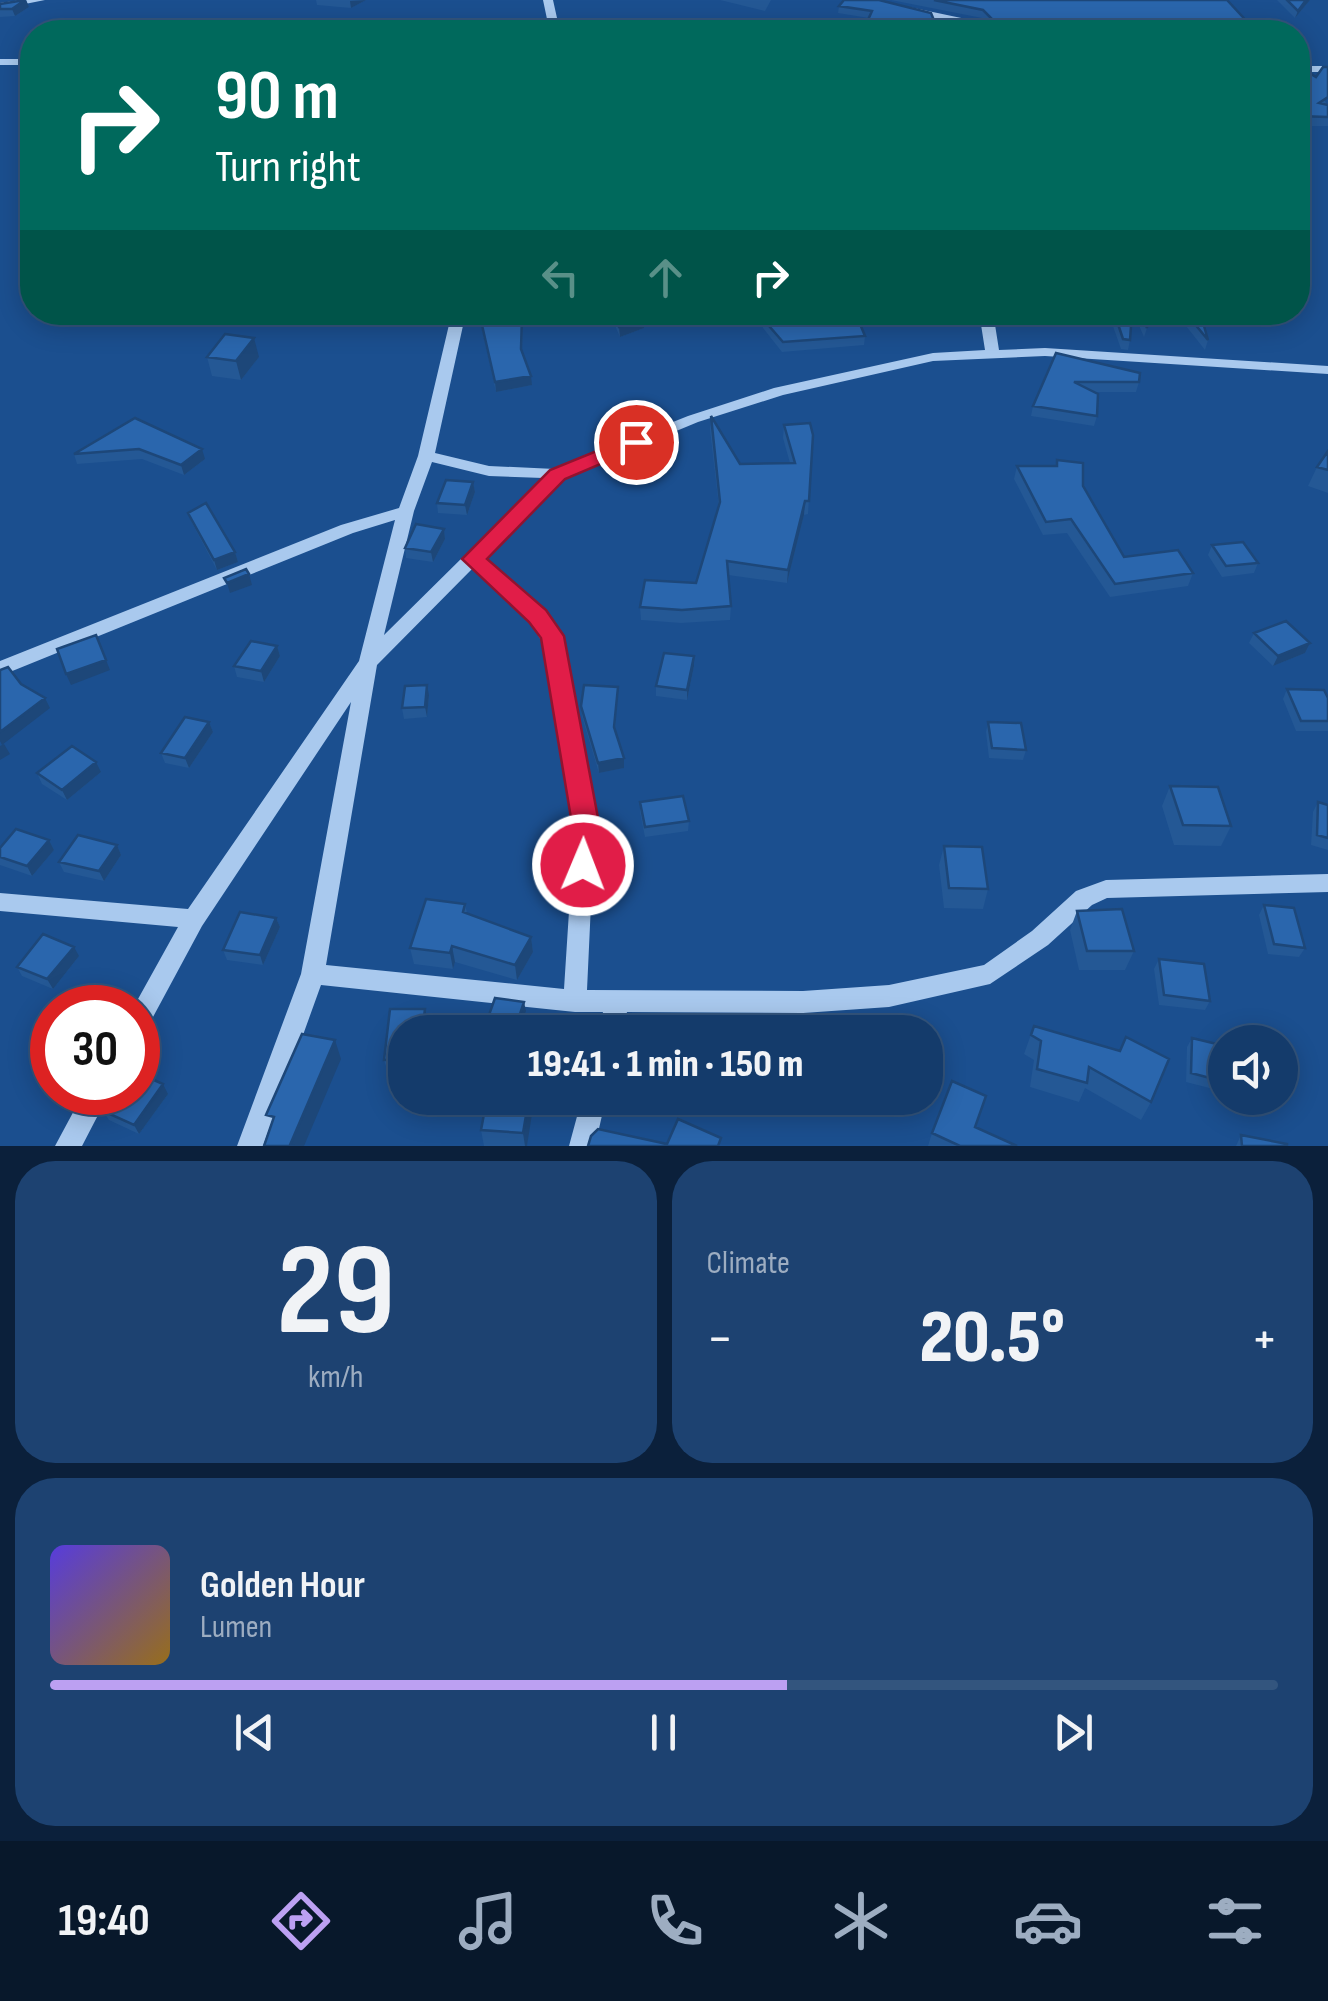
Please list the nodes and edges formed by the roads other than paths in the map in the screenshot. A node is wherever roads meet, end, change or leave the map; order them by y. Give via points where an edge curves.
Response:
1 (40, 0) edge
2 (0, 6) edge
3 (896, 8) edge
4 (956, 20) edge
5 (457, 325) edge
6 (988, 325) edge
7 (993, 354) junction
8 (1328, 370) edge
9 (426, 456) junction
10 (557, 474) junction
11 (406, 510) junction
12 (474, 559) junction
13 (368, 662) junction
14 (0, 669) edge
15 (1328, 883) edge
16 (0, 902) edge
17 (194, 920) junction
18 (313, 974) junction
19 (158, 985) edge
20 (575, 1000) junction
21 (618, 1000) junction
22 (614, 1015) edge
23 (85, 1115) edge
24 (590, 1115) edge
25 (68, 1146) edge
26 (250, 1146) edge
27 (582, 1146) edge

1 - 2 street
3 - 4 street
5 - 9 street
6 - 7 street
7 - 8 street
7 - 10 street via 933,357 779,391
9 - 10 street via 488,471
9 - 11 street
10 - 12 street
11 - 13 street
11 - 14 street
12 - 13 street
12 - 20 street via 538,616 558,657 584,818
13 - 17 street
13 - 18 street
15 - 21 street via 1106,889 1084,898 990,974 889,996
16 - 17 street
17 - 19 street
18 - 20 street
18 - 26 street
20 - 21 street
21 - 22 street
23 - 25 street
24 - 27 street

